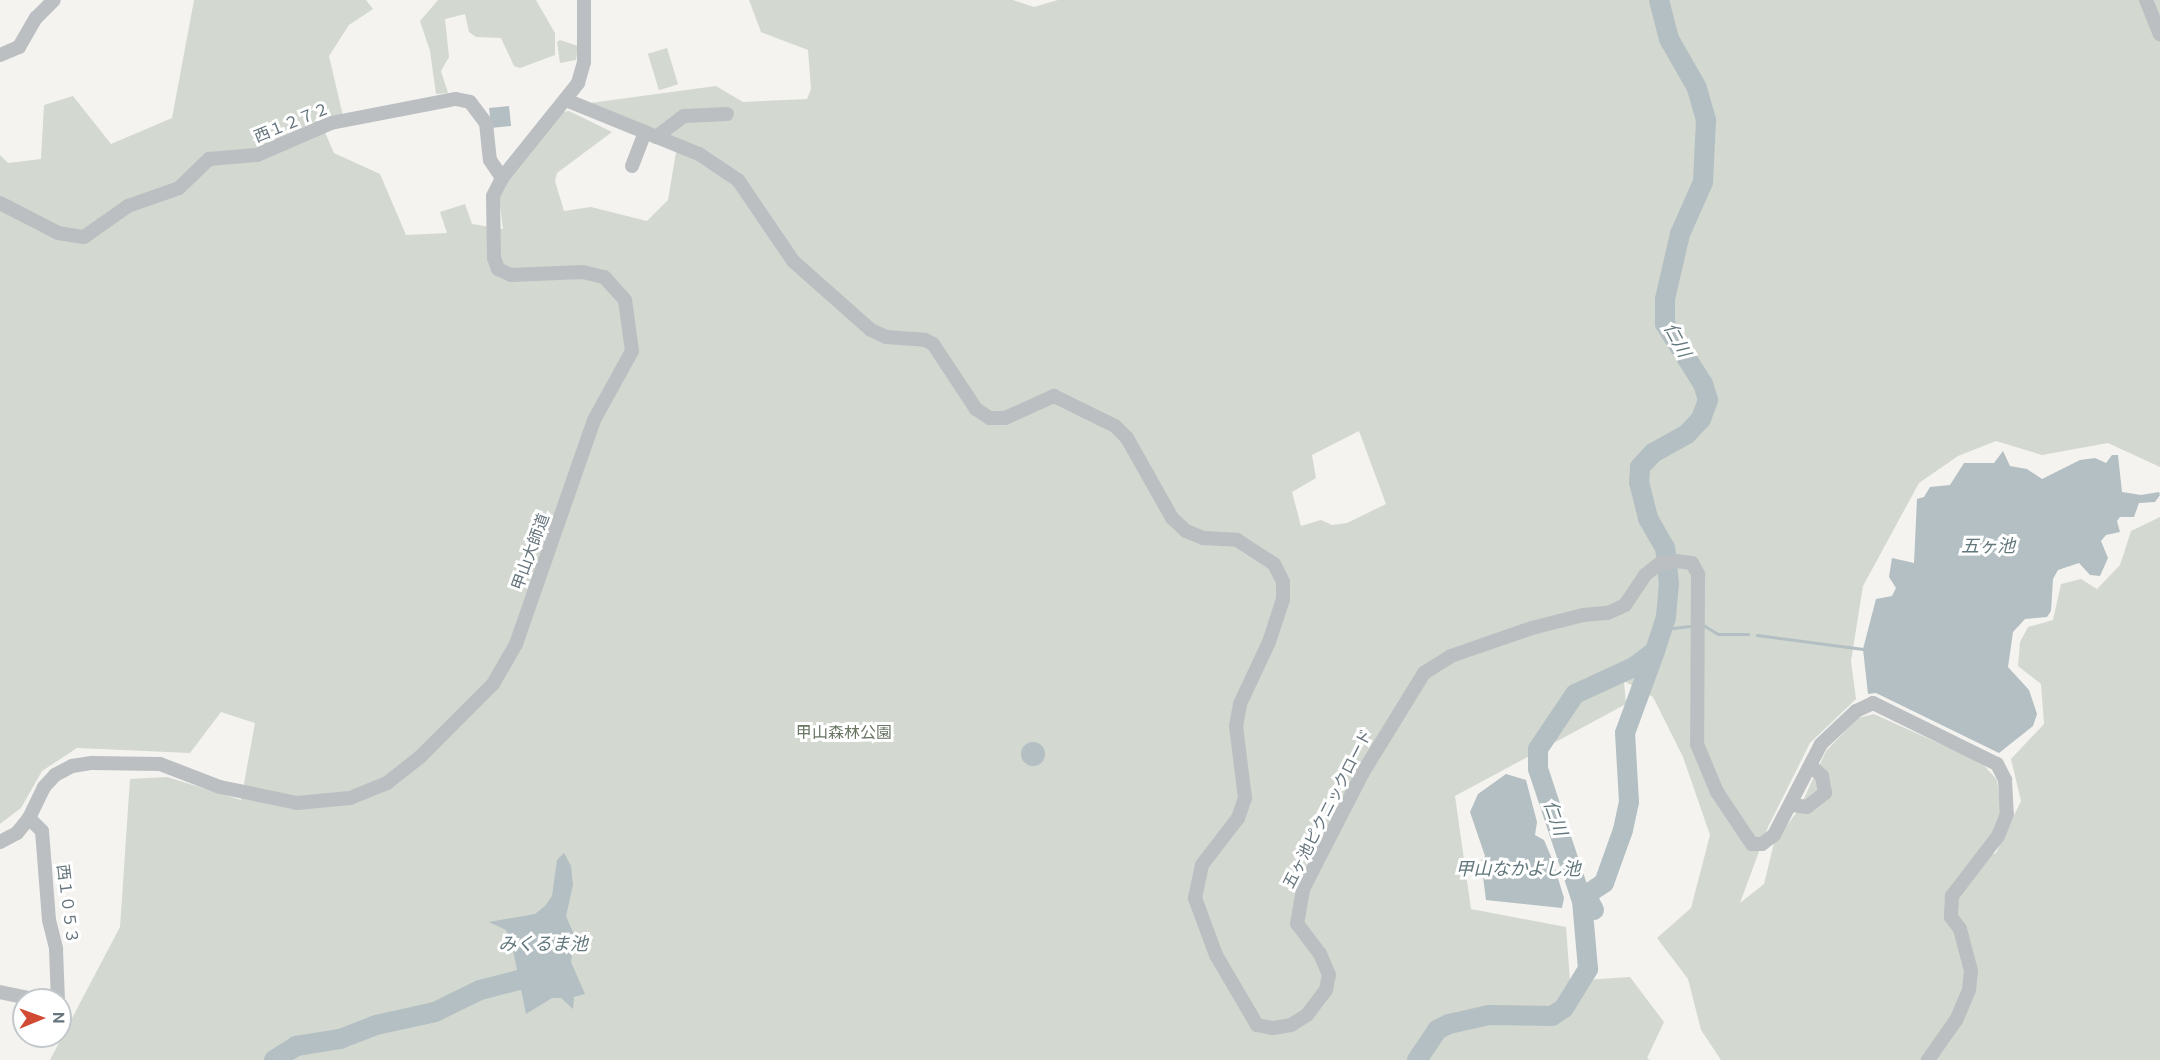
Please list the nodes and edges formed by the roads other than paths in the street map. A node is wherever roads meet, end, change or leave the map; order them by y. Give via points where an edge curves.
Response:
1 (54, 0) edge
2 (584, 0) edge
3 (2146, 0) edge
4 (2160, 34) edge
5 (0, 56) edge
6 (566, 100) junction
7 (727, 114) dead end
8 (651, 134) junction
9 (632, 166) dead end
10 (502, 178) junction
11 (0, 203) edge
12 (1811, 766) junction
13 (1793, 804) junction
14 (29, 818) junction
15 (0, 842) edge
16 (58, 988) edge
17 (1928, 1060) edge

1 - 5 street via 36,18 19,47
2 - 6 street, 甲山大師道 via 584,62 578,83
3 - 4 street
6 - 8 street, 五ヶ池ピクニックロード
6 - 10 street, 甲山大師道
7 - 8 street via 684,116
8 - 9 street
8 - 13 street, 五ヶ池ピクニックロード via 699,154 738,180 793,261 871,330 886,337 933,344 976,409 990,417 1005,418 1054,396 1115,426 1127,438 1172,518 1186,531 1203,538 1237,540 1257,549 1274,564 1283,582 1283,599 1269,642 1240,704 1236,726 1245,798 1238,818 1202,865 1195,898 1216,955 1257,1025 1273,1028 1291,1024 1307,1015 1326,990 1329,975 1320,954 1297,924 1300,898 1362,774 1424,673 1451,656 1532,628 1608,613 1625,605 1645,575 1659,564 1692,563 1698,574 1695,729 1707,771 1752,844 1774,836
10 - 11 street, 西１２７２ via 490,160 486,123 470,102 456,99 331,123 257,155 209,159 179,188 128,206 84,237 58,233
10 - 14 street, 甲山大師道 via 492,196 494,258 498,269 511,275 583,272 604,277 625,300 632,351 594,420 516,644 493,684 420,757 387,783 350,798 297,803 220,787 160,764 92,763 72,766 55,775 44,787
12 - 13 street
12 - 13 street via 1822,776 1826,794 1806,807
12 - 17 street via 1821,744 1840,724 1873,703 1996,764 2005,780 2007,814 1998,836 1952,896 1951,917 1960,929 1971,971 1969,990 1956,1020
14 - 15 street, 甲山大師道 via 17,833
14 - 16 street, 西１０５３ via 42,831

